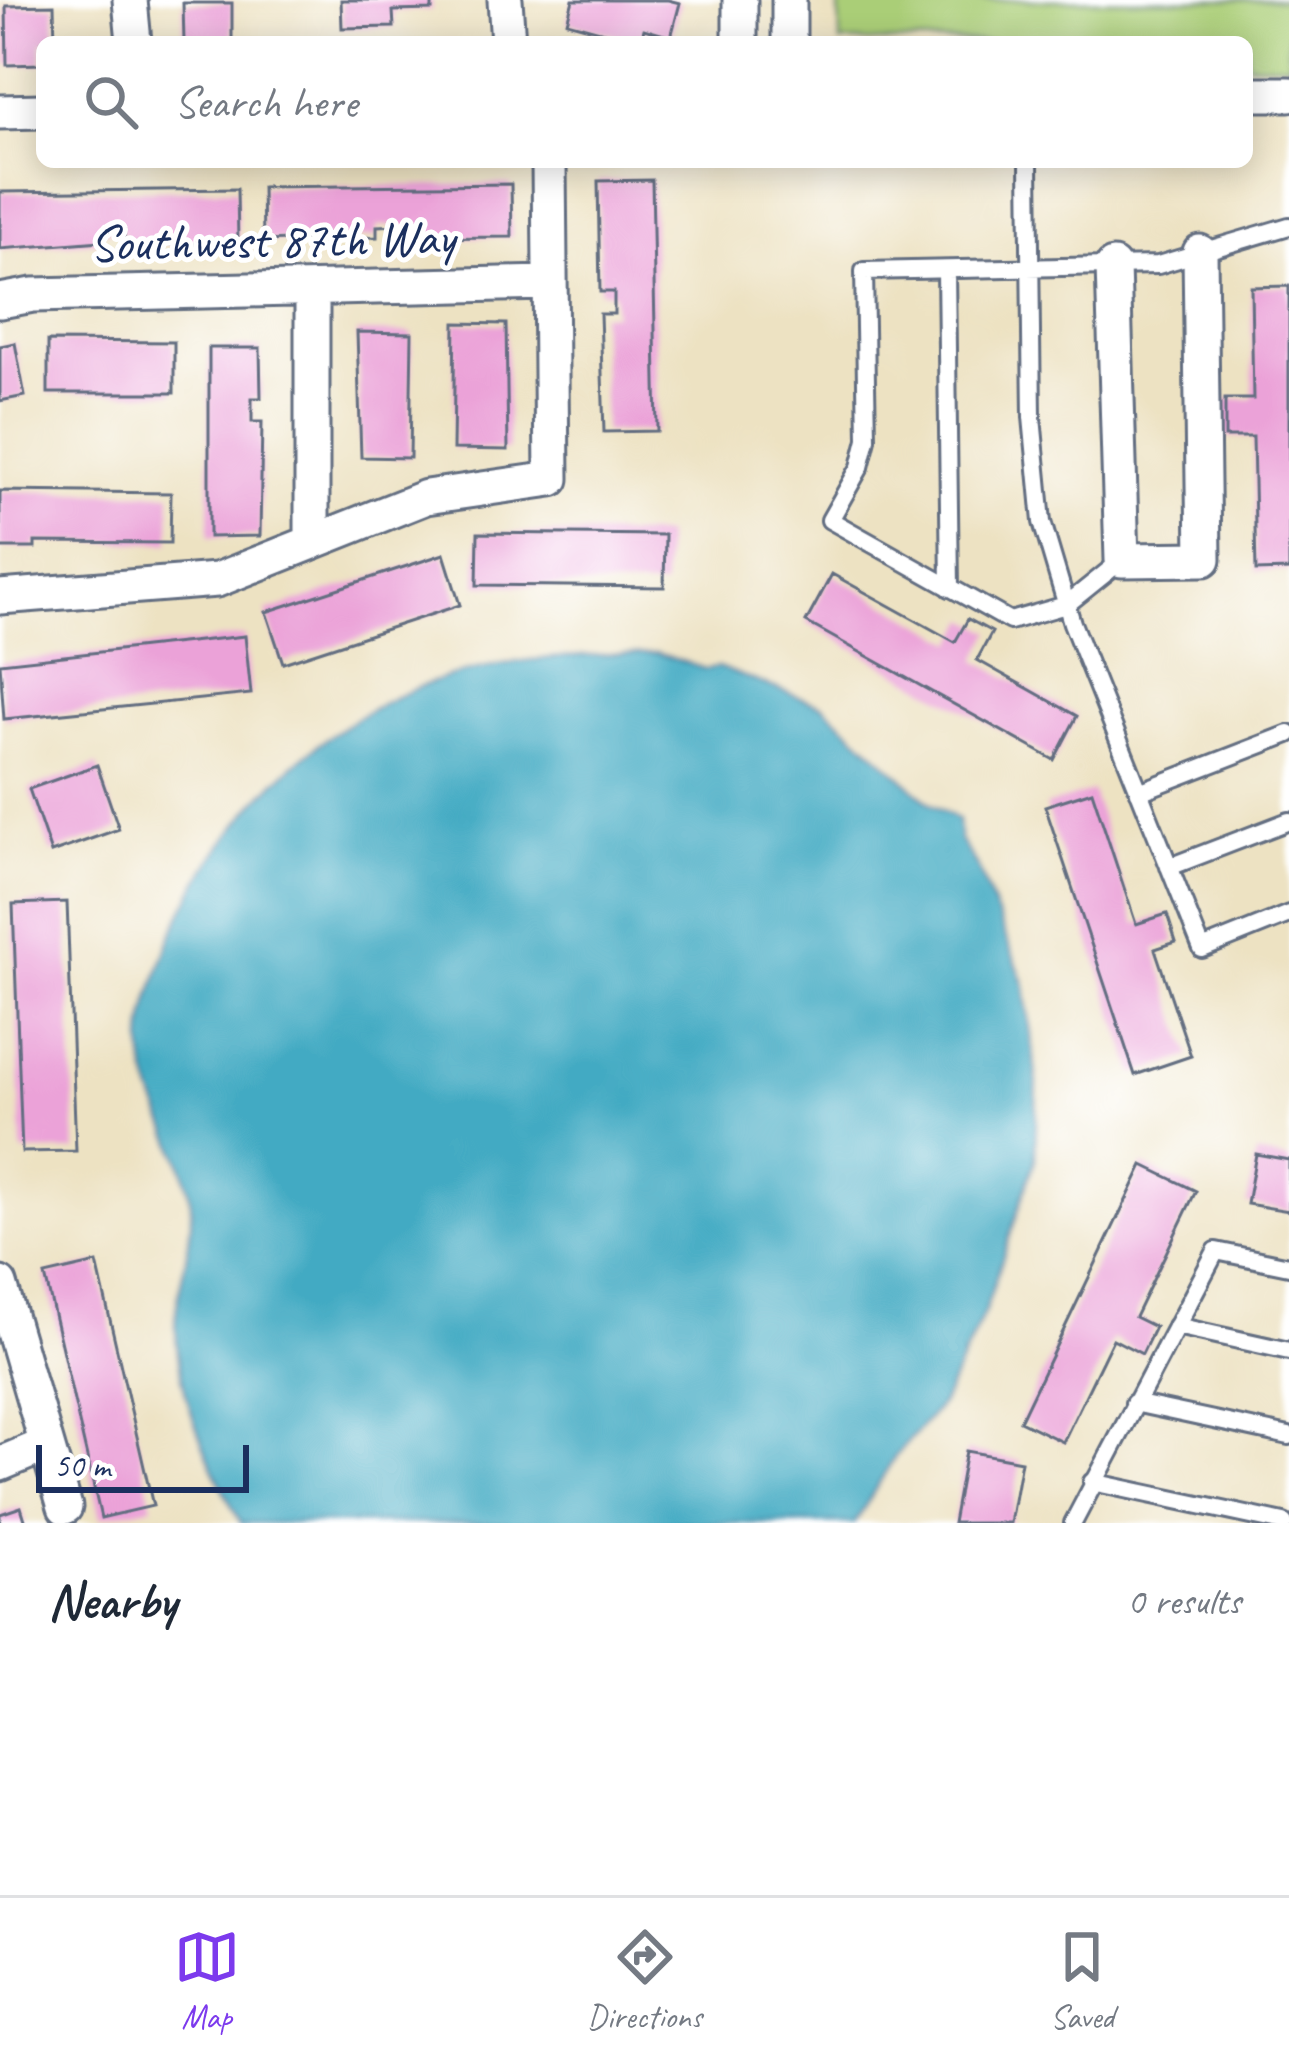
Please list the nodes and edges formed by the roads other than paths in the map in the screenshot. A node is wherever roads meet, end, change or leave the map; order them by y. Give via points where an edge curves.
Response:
1 (130, 0) edge
2 (505, 0) edge
3 (740, 0) edge
4 (789, 0) edge
5 (133, 36) edge
6 (508, 36) edge
7 (740, 36) edge
8 (789, 36) edge
9 (1253, 94) edge
10 (1289, 94) edge
11 (36, 111) edge
12 (0, 112) edge
13 (549, 168) edge
14 (1030, 168) edge
15 (1289, 226) edge
16 (1199, 252) junction
17 (1114, 266) junction
18 (1030, 268) junction
19 (946, 270) junction
20 (548, 283) junction
21 (312, 290) junction
22 (0, 302) edge
23 (312, 539) junction
24 (1122, 560) junction
25 (950, 588) junction
26 (0, 597) edge
27 (1066, 604) junction
28 (1289, 734) edge
29 (1139, 792) junction
30 (1289, 821) edge
31 (1169, 867) junction
32 (1289, 914) edge
33 (1289, 1266) edge
34 (0, 1284) edge
35 (1176, 1326) junction
36 (1289, 1351) edge
37 (1134, 1403) junction
38 (1289, 1436) edge
39 (44, 1446) junction
40 (0, 1464) edge
41 (1092, 1482) junction
42 (65, 1507) dead end
43 (1073, 1523) edge
44 (1284, 1523) edge

1 - 5 street
2 - 6 street
3 - 7 street
4 - 8 street
9 - 10 street
11 - 12 street
13 - 20 street
14 - 18 lane
15 - 16 lane
16 - 17 lane via 1158,266
16 - 24 street via 1204,559
17 - 18 lane
17 - 24 street
18 - 19 lane
18 - 27 lane via 1042,522
19 - 25 lane
19 - 25 lane via 864,271 867,439 830,520
20 - 21 street, Southwest 87th Way
20 - 23 street via 552,479 426,497
21 - 22 street, Southwest 87th Way
21 - 23 street
23 - 26 street via 217,580
24 - 27 lane
25 - 27 lane via 1010,621
27 - 29 lane
28 - 29 lane
29 - 31 lane
30 - 31 lane
31 - 32 lane via 1202,949
33 - 35 lane via 1216,1250
34 - 39 street
35 - 36 lane
35 - 37 lane
37 - 38 lane
37 - 41 lane
39 - 40 street
39 - 42 street
41 - 43 lane
41 - 44 lane

